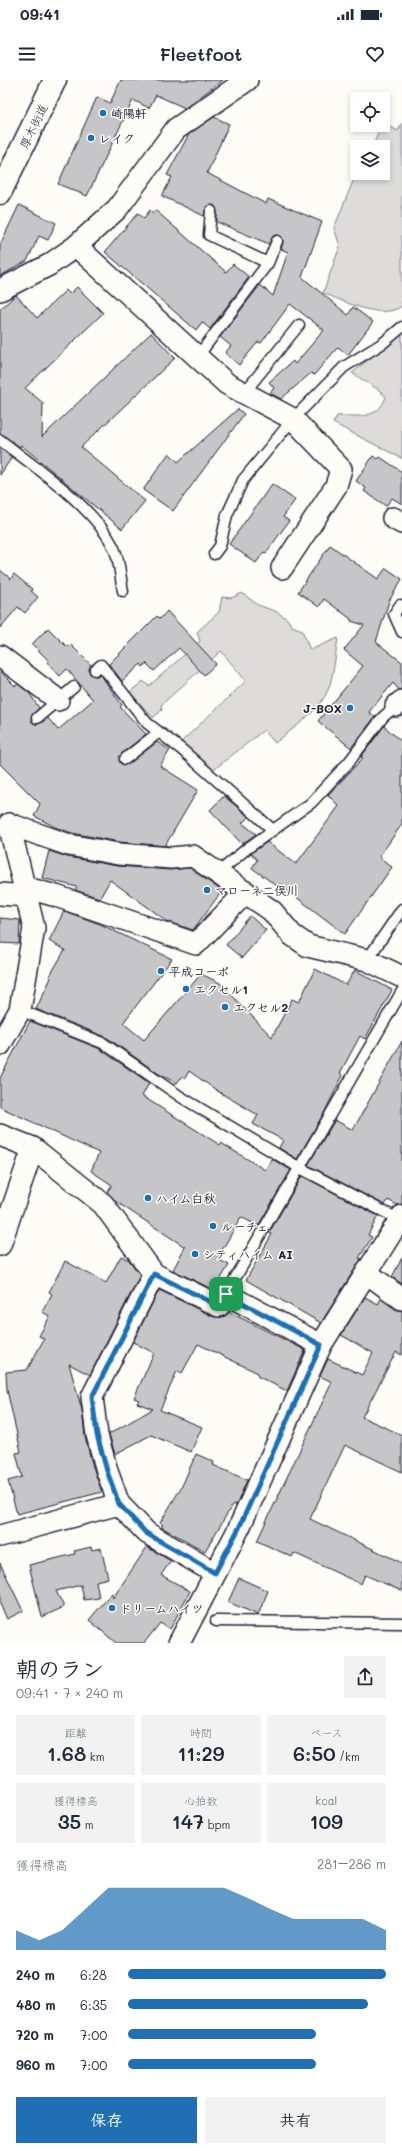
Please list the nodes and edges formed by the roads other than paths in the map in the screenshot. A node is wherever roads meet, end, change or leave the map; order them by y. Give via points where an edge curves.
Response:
1 (56, 80) edge
2 (246, 80) edge
3 (0, 193) edge
4 (211, 211) dead end
5 (278, 241) dead end
6 (76, 246) junction
7 (268, 264) junction
8 (0, 290) edge
9 (299, 325) dead end
10 (402, 327) edge
11 (198, 356) junction
12 (244, 393) junction
13 (292, 419) junction
14 (0, 440) edge
15 (214, 554) dead end
16 (282, 568) dead end
17 (123, 591) dead end
18 (400, 605) dead end
19 (402, 632) edge
20 (0, 656) edge
21 (95, 670) dead end
22 (66, 694) joint
23 (399, 704) edge
24 (37, 718) dead end
25 (159, 732) junction
26 (126, 759) dead end
27 (273, 830) junction
28 (218, 874) junction
29 (25, 892) junction
30 (246, 892) junction
31 (0, 894) edge
32 (402, 909) edge
33 (367, 960) junction
34 (402, 977) edge
35 (402, 991) edge
36 (20, 1010) junction
37 (0, 1045) edge
38 (0, 1135) edge
39 (33, 1148) junction
40 (300, 1168) junction
41 (401, 1218) edge
42 (0, 1245) edge
43 (367, 1273) junction
44 (154, 1274) junction
45 (226, 1294) junction
46 (402, 1298) edge
47 (321, 1345) junction
48 (119, 1504) junction
49 (0, 1536) edge
50 (215, 1573) junction
51 (216, 1621) dead end
52 (402, 1623) edge
53 (179, 1643) edge

1 - 3 main road, 厚木街道
2 - 6 street via 176,129 117,209
4 - 7 lane via 209,235
5 - 7 lane
6 - 8 street via 49,265
6 - 11 street
7 - 11 lane
9 - 12 lane
10 - 13 lane via 344,368
11 - 12 street via 227,384
12 - 13 street
13 - 15 lane via 243,480 227,515 220,546
13 - 16 street via 341,468 336,486
14 - 17 lane via 59,486 94,519 114,547
18 - 19 lane via 394,614
20 - 22 street
21 - 25 lane via 100,665 147,723
22 - 24 lane
23 - 27 lane via 383,717 349,762 311,803
25 - 26 lane
25 - 27 lane
27 - 28 lane
28 - 29 street via 193,856 171,858 118,854 69,845 9,824
28 - 30 street
29 - 30 street via 56,896 196,944
29 - 31 street
29 - 36 street via 34,928
30 - 33 street via 272,910 292,935 308,946
32 - 33 lane
33 - 34 street
35 - 40 lane
36 - 37 street
36 - 40 lane via 103,1043 181,1097
38 - 39 street
39 - 42 street
39 - 44 street via 102,1204
40 - 41 lane
40 - 45 lane
41 - 43 street
43 - 46 street
43 - 47 street
44 - 45 street via 219,1306
44 - 48 street via 92,1397 97,1435
45 - 47 street
47 - 50 street via 239,1528
48 - 49 street
48 - 50 street via 146,1533
50 - 53 street via 194,1620
51 - 52 lane

